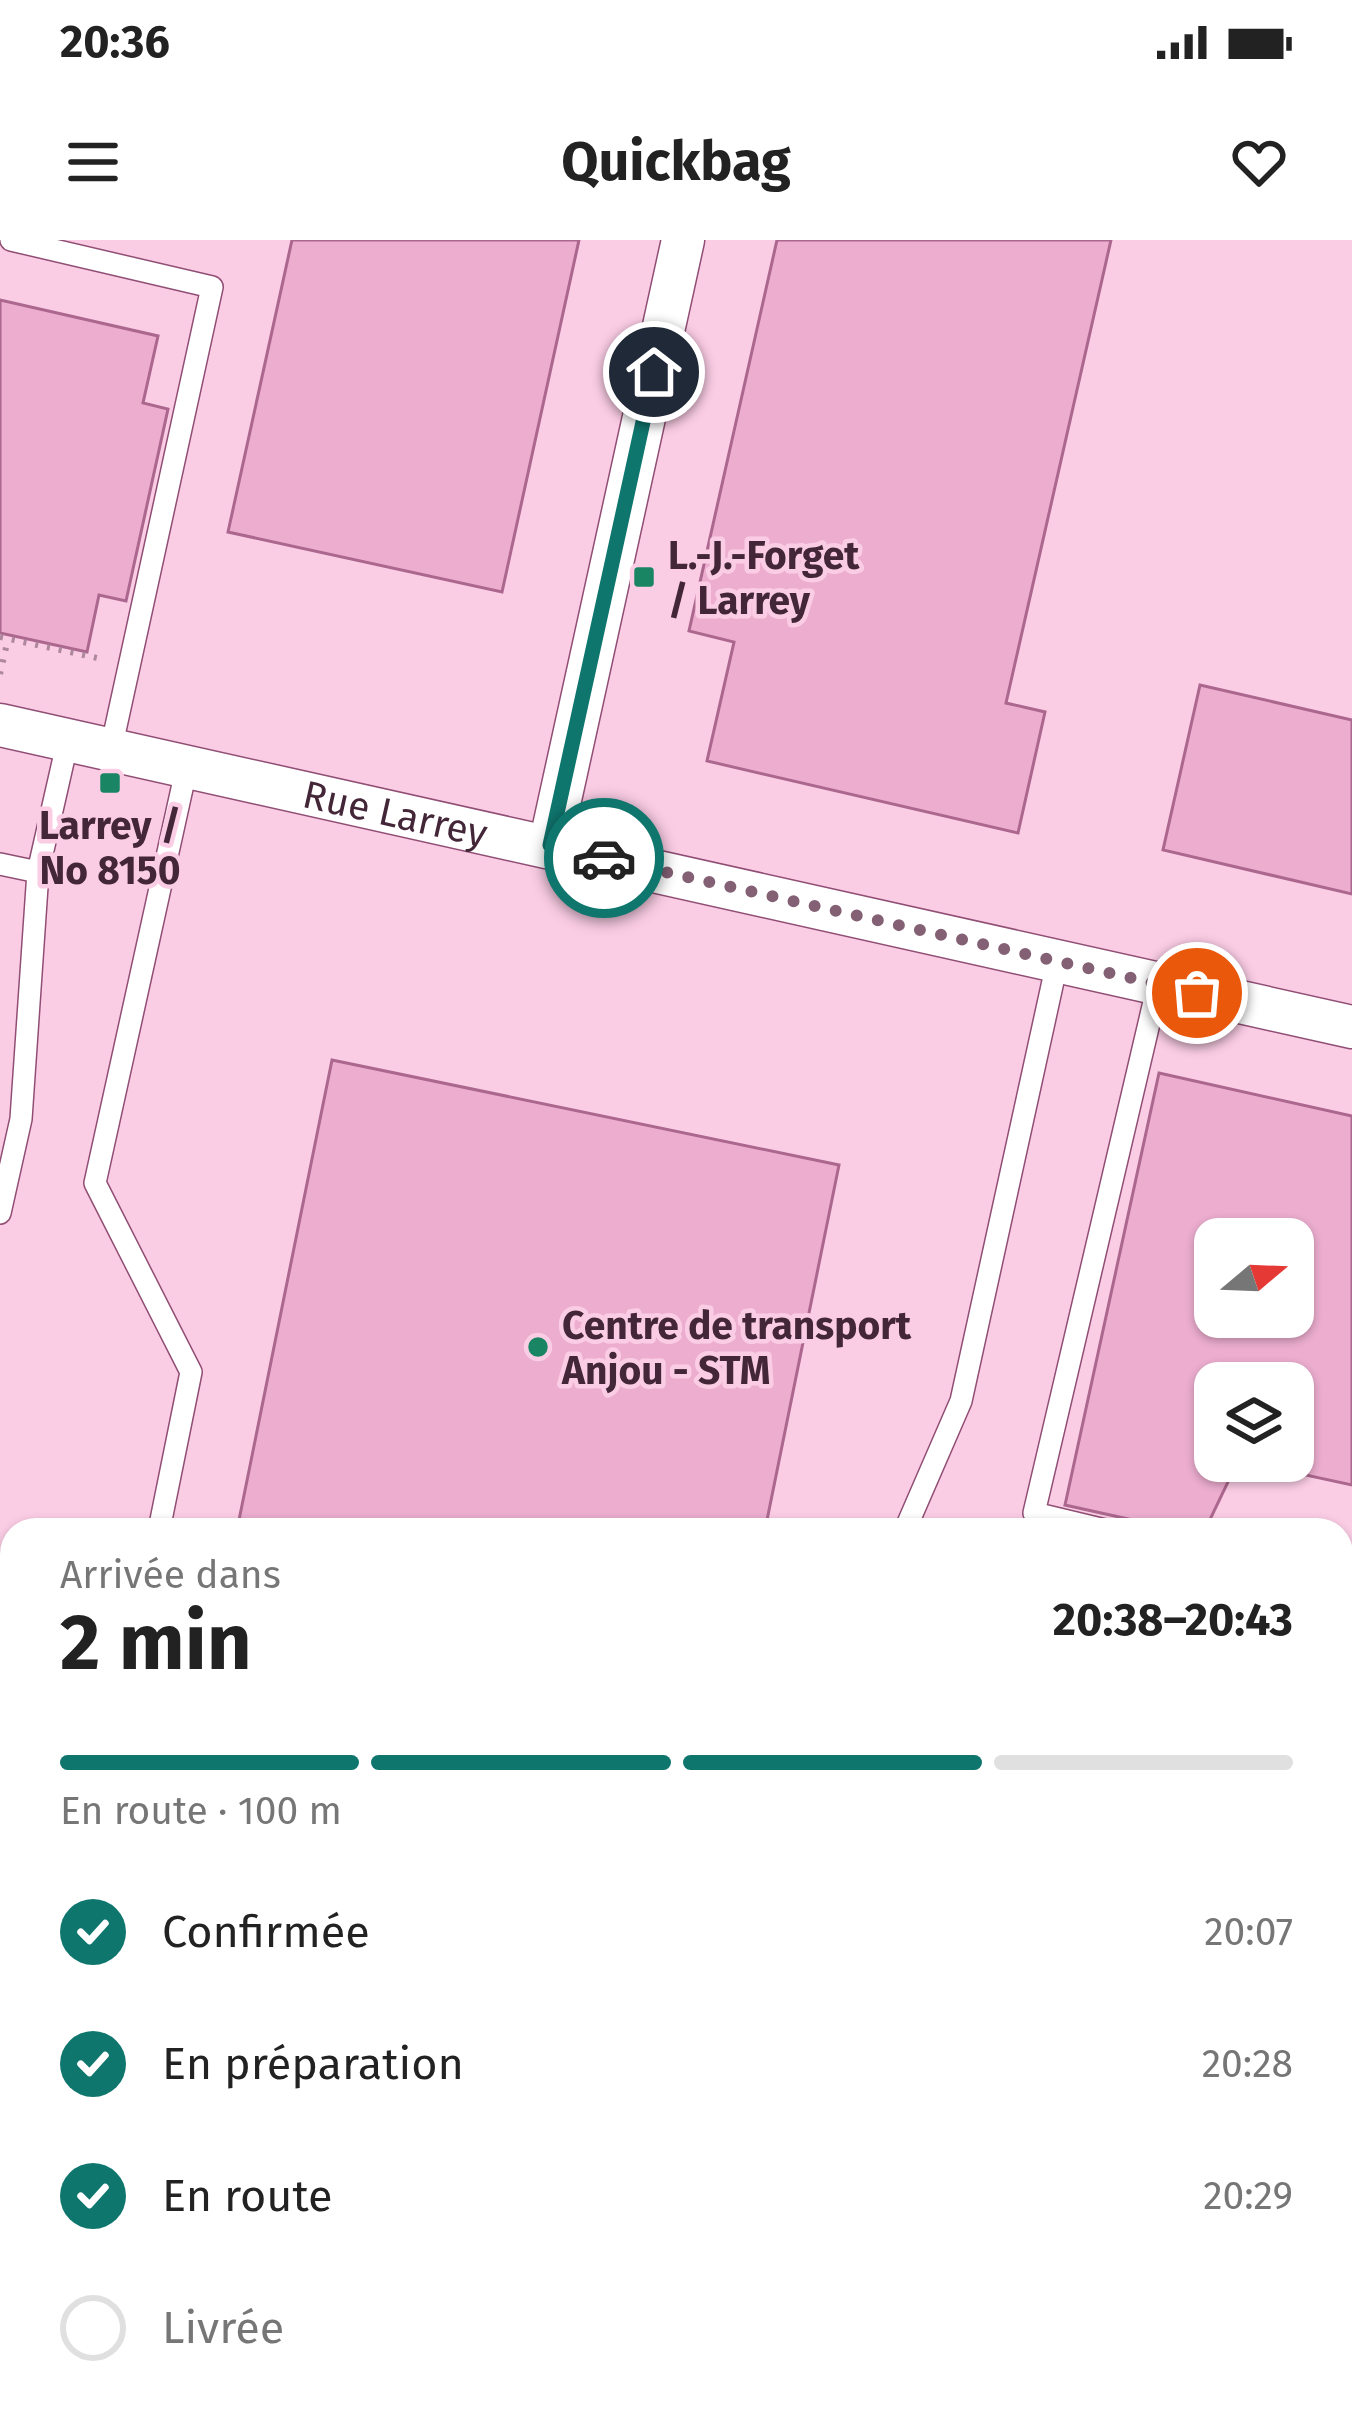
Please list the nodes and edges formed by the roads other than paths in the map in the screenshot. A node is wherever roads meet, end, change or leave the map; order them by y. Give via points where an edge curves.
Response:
1 (11, 240) edge
2 (683, 240) edge
3 (0, 725) edge
4 (68, 740) junction
5 (111, 749) junction
6 (187, 766) junction
7 (550, 845) junction
8 (0, 864) edge
9 (38, 872) junction
10 (1057, 963) junction
11 (1158, 985) junction
12 (1352, 1027) edge
13 (0, 1213) edge
14 (161, 1518) edge
15 (910, 1518) edge
16 (1055, 1518) edge

1 - 5 lane via 212,287
2 - 7 street
3 - 4 street, Rue Larrey
4 - 5 street, Rue Larrey
4 - 9 lane
5 - 6 street, Rue Larrey
6 - 7 street, Rue Larrey
6 - 14 lane via 95,1184 191,1372
7 - 10 street, Rue Larrey
8 - 9 lane
9 - 13 lane via 21,1118
10 - 11 street, Rue Larrey
10 - 15 lane via 961,1401
11 - 12 street, Rue Larrey
11 - 16 lane via 1034,1513

